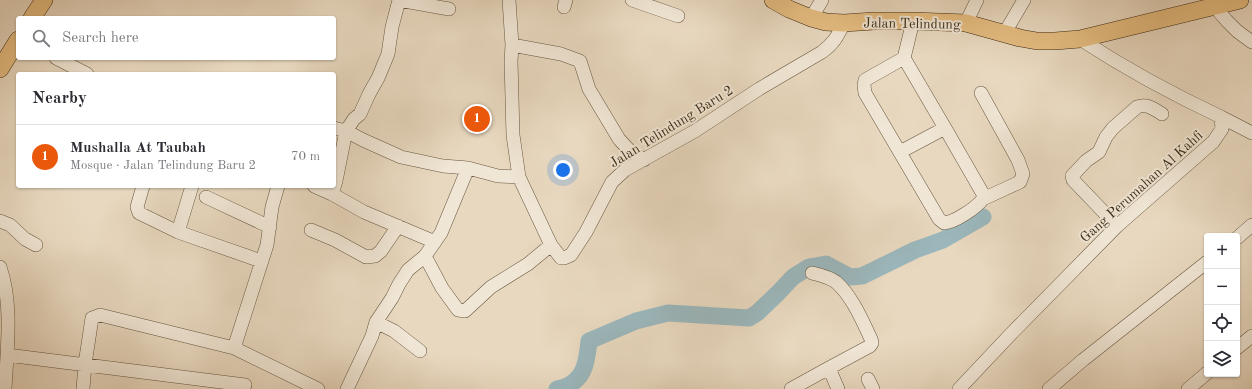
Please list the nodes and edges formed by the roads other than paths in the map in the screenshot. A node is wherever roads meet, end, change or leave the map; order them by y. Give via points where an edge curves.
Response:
1 (44, 0) edge
2 (399, 0) edge
3 (509, 0) edge
4 (632, 0) edge
5 (773, 0) edge
6 (822, 0) edge
7 (977, 0) edge
8 (1024, 0) edge
9 (1240, 0) edge
10 (1214, 3) edge
11 (450, 9) dead end
12 (33, 16) edge
13 (678, 16) dead end
14 (811, 18) junction
15 (913, 21) junction
16 (844, 23) junction
17 (966, 23) junction
18 (1004, 34) junction
19 (1080, 39) junction
20 (1252, 42) edge
21 (16, 43) edge
22 (512, 46) junction
23 (904, 58) junction
24 (60, 60) edge
25 (0, 69) edge
26 (83, 72) edge
27 (981, 93) dead end
28 (1162, 114) dead end
29 (1221, 117) junction
30 (945, 128) junction
31 (340, 129) edge
32 (1252, 133) edge
33 (900, 152) junction
34 (644, 160) junction
35 (468, 168) junction
36 (519, 177) junction
37 (336, 181) edge
38 (143, 188) edge
39 (191, 188) edge
40 (277, 188) edge
41 (318, 188) edge
42 (334, 188) edge
43 (332, 194) junction
44 (206, 198) dead end
45 (983, 199) junction
46 (0, 221) edge
47 (1252, 225) edge
48 (398, 226) junction
49 (1117, 226) junction
50 (270, 227) junction
51 (311, 230) dead end
52 (178, 232) junction
53 (1240, 235) edge
54 (435, 242) junction
55 (36, 245) dead end
56 (551, 245) junction
57 (425, 256) junction
58 (261, 261) junction
59 (1204, 264) edge
60 (0, 267) edge
61 (812, 273) dead end
62 (376, 322) junction
63 (1252, 336) edge
64 (1240, 346) edge
65 (234, 348) junction
66 (420, 351) dead end
67 (7, 355) junction
68 (85, 364) junction
69 (828, 368) junction
70 (1204, 376) edge
71 (187, 384) edge
72 (245, 386) dead end
73 (5, 389) edge
74 (83, 389) edge
75 (318, 389) edge
76 (347, 389) edge
77 (791, 389) edge
78 (838, 389) edge
79 (958, 389) edge
80 (1049, 389) edge
81 (1188, 389) edge

1 - 12 main road
2 - 11 street
2 - 31 street via 388,54 378,78 360,114
3 - 22 street, Jalan Telindung Baru 2
4 - 13 street
5 - 14 main road, Jalan Telindung
6 - 14 street
7 - 17 street
8 - 18 street
9 - 10 main road, Jalan Telindung
10 - 19 main road, Jalan Telindung
10 - 20 street via 1237,31
14 - 16 main road, Jalan Telindung
15 - 16 main road, Jalan Telindung
15 - 17 main road, Jalan Telindung
15 - 23 street
16 - 34 street, Jalan Telindung Baru 2 via 832,45 822,52 759,89 696,131
17 - 18 main road, Jalan Telindung
18 - 19 main road, Jalan Telindung via 1037,41
19 - 29 street, Gang Perumahan Al Kahfi via 1174,95
21 - 25 main road
22 - 34 street via 561,54 580,61 589,89 619,139
22 - 36 street, Jalan Telindung Baru 2 via 513,135
23 - 30 street
23 - 33 street via 865,80 864,85 865,92
24 - 26 street
27 - 45 street via 1018,160 1023,174 1020,182
28 - 49 street via 1148,106 1137,107 1113,128 1099,152 1072,176
29 - 32 street
29 - 49 street, Gang Perumahan Al Kahfi via 1222,129 1213,142
30 - 33 street
30 - 45 street via 983,194
31 - 35 street via 401,157 443,166
31 - 37 street
33 - 45 street via 944,223 978,205
34 - 56 street, Jalan Telindung Baru 2 via 625,170 612,182 586,232 570,255 560,258
35 - 36 street via 498,176
35 - 54 street via 441,234
36 - 56 street, Jalan Telindung Baru 2
38 - 52 street via 139,213
39 - 52 street
40 - 50 street
41 - 43 street
42 - 43 street
43 - 48 street via 364,212
44 - 50 street
46 - 55 street via 10,225
47 - 53 street
48 - 51 street via 381,252 366,257
48 - 54 street
49 - 79 street, Gang Perumahan Al Kahfi
50 - 58 street
52 - 58 street
54 - 57 street
56 - 57 street via 528,264 491,287 462,311 458,310 442,288
57 - 62 street via 408,270
58 - 65 street
59 - 80 street
60 - 67 street via 8,305
61 - 69 street via 836,283 851,301 872,343
62 - 66 street via 394,331
62 - 76 street
63 - 64 street
65 - 68 street via 100,315 92,318
65 - 75 street
67 - 68 street
67 - 73 street
68 - 71 street
68 - 74 street
69 - 77 street
69 - 78 street
70 - 81 street
71 - 72 street

